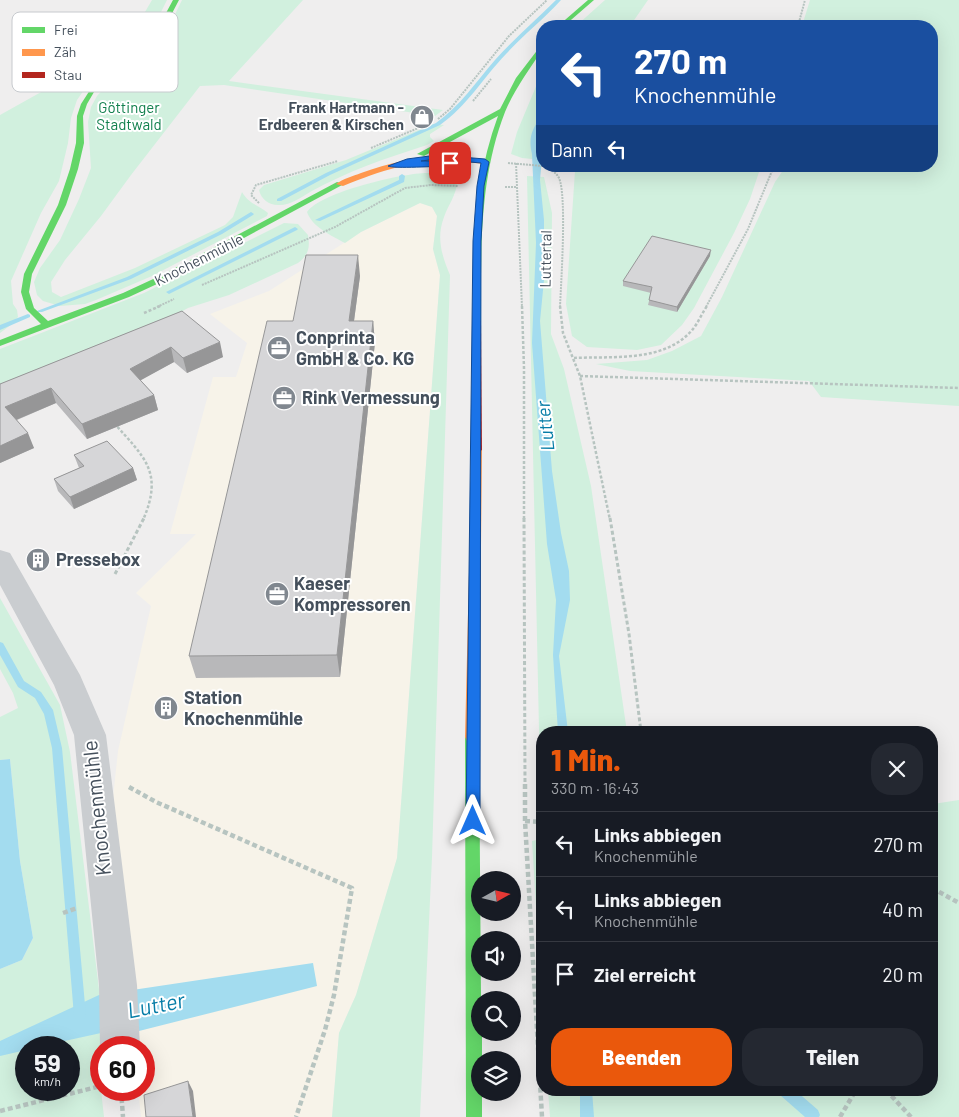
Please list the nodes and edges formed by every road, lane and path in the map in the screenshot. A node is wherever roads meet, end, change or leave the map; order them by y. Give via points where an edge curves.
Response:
1 (176, 0) edge
2 (547, 0) edge
3 (591, 0) edge
4 (806, 0) edge
5 (170, 12) edge
6 (568, 20) edge
7 (800, 20) edge
8 (536, 53) edge
9 (91, 92) edge
10 (503, 110) junction
11 (434, 122) dead end
12 (425, 126) dead end
13 (370, 148) dead end
14 (345, 159) dead end
15 (407, 161) junction
16 (485, 162) junction
17 (536, 165) edge
18 (392, 166) junction
19 (554, 172) edge
20 (772, 172) edge
21 (286, 213) junction
22 (46, 325) junction
23 (0, 342) edge
24 (574, 358) junction
25 (580, 376) junction
26 (959, 388) edge
27 (113, 422) edge
28 (0, 560) edge
29 (115, 574) dead end
30 (640, 726) edge
31 (124, 783) dead end
32 (525, 821) junction
33 (536, 822) edge
34 (938, 891) edge
35 (959, 903) edge
36 (78, 908) dead end
37 (64, 913) dead end
38 (536, 1013) edge
39 (120, 1036) edge
40 (90, 1089) edge
41 (541, 1096) edge
42 (852, 1096) edge
43 (892, 1096) edge
44 (122, 1101) edge
45 (0, 1111) edge
46 (123, 1117) edge
47 (296, 1117) edge
48 (474, 1117) edge
49 (542, 1117) edge
50 (840, 1117) edge
51 (911, 1117) edge

1 - 5 street
2 - 11 path via 509,36 450,109
3 - 6 street
4 - 7 path
8 - 10 street
9 - 22 street via 80,116 80,143 62,204 28,274 25,292 30,309
10 - 15 street
10 - 16 street
12 - 13 path
14 - 21 path via 262,182 252,190 253,199
15 - 16 street, Knochenmühle via 437,157
15 - 18 street, Knochenmühle
16 - 18 street, Knochenmühle
16 - 48 street via 480,186 477,262
17 - 32 path, Luttertal via 516,164 524,368
18 - 21 street, Knochenmühle via 339,185
19 - 24 path, Luttertal via 559,179 562,204 560,314 563,333
20 - 24 path via 744,240 685,339 664,350 642,355
21 - 22 street, Knochenmühle via 168,276
22 - 23 street, Knochenmühle
24 - 25 path, Luttertal
25 - 26 path
25 - 30 path, Luttertal via 605,489
27 - 29 path via 147,465 153,478 148,509
28 - 39 street, Knochenmühle via 69,684 90,735 118,985
31 - 47 path via 156,802 352,888 326,1030
32 - 33 path
32 - 38 path
34 - 35 path
36 - 37 path
40 - 45 path
41 - 49 path
42 - 50 path
43 - 51 path
44 - 46 path

